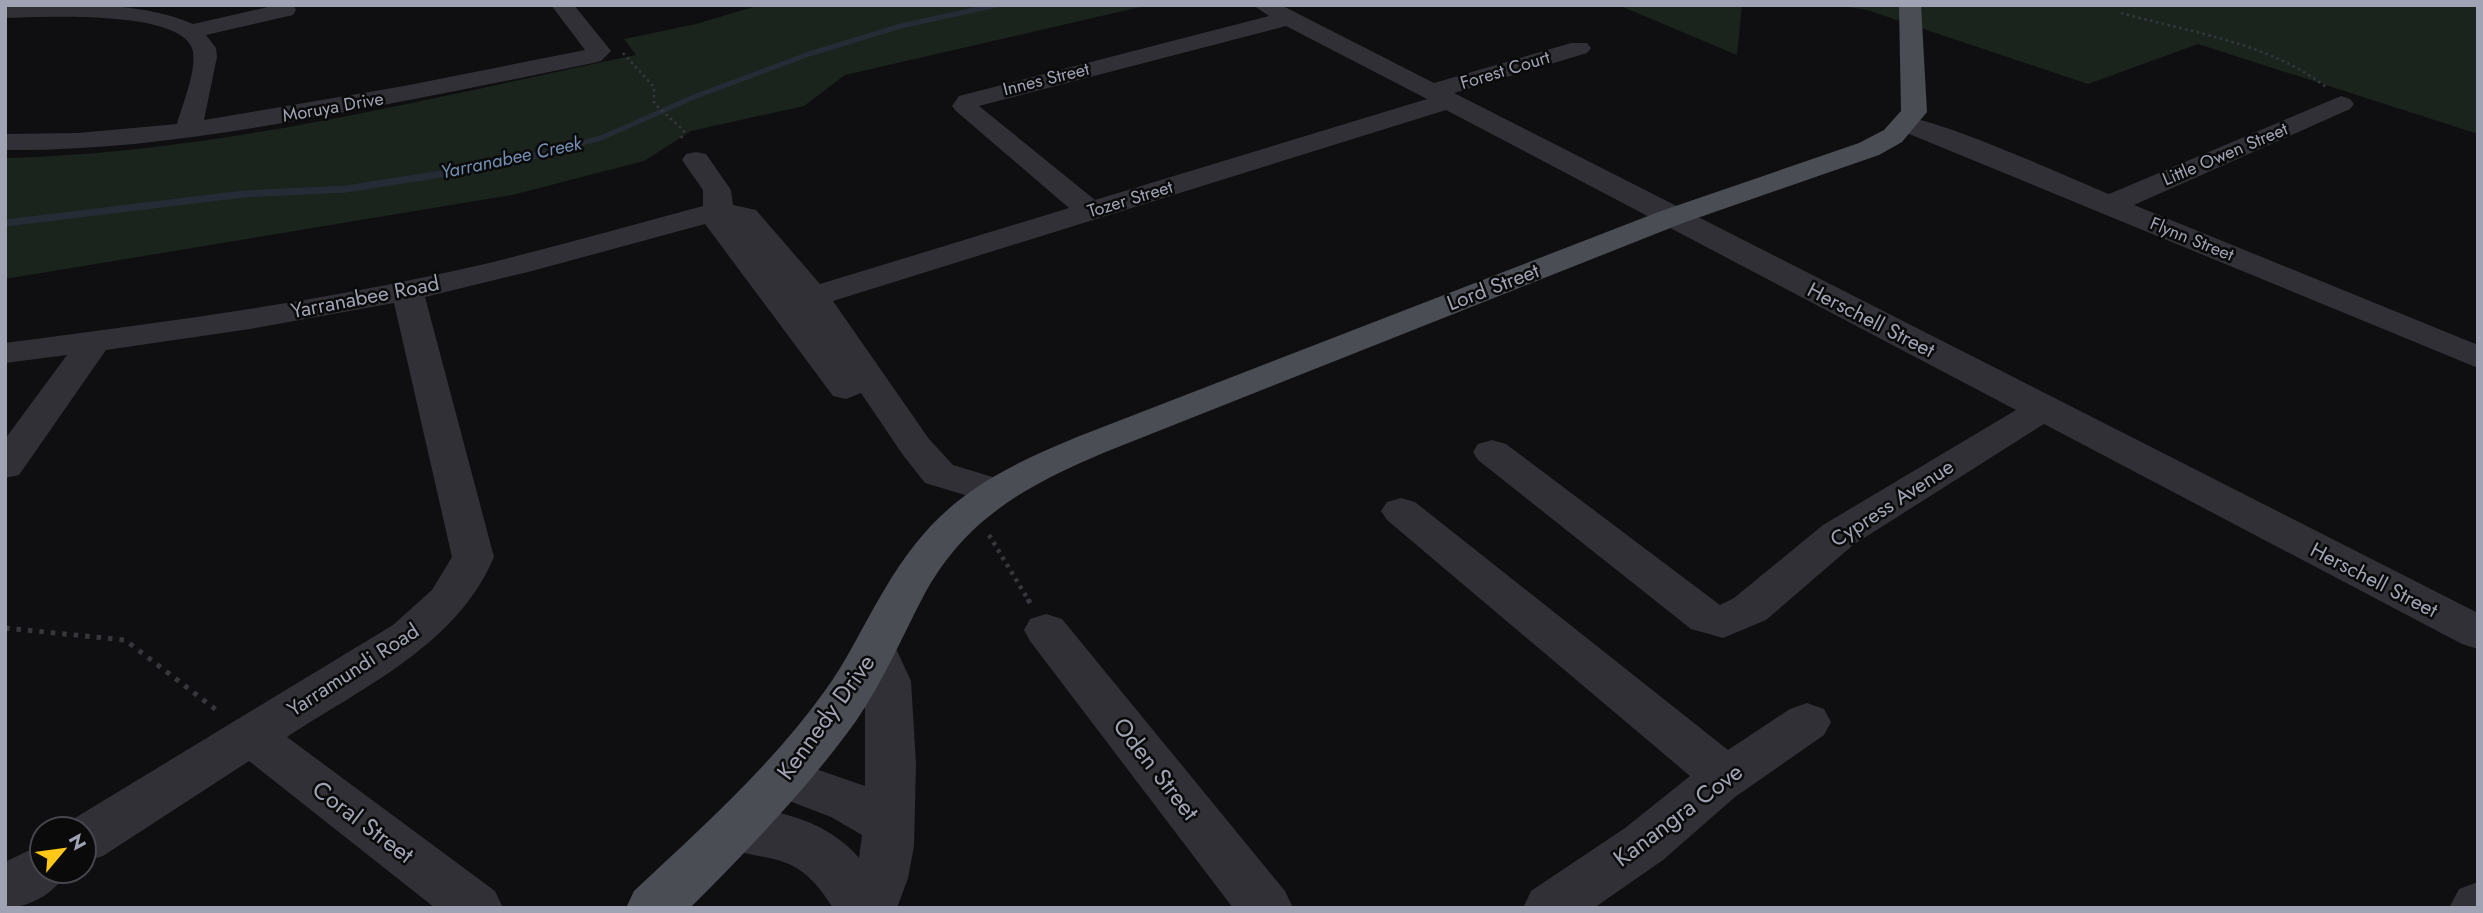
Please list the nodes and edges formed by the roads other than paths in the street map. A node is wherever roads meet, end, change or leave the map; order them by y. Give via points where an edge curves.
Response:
1 (562, 5) edge
2 (1910, 5) edge
3 (285, 10) dead end
4 (1281, 10) edge
5 (5, 11) edge
6 (193, 31) junction
7 (1579, 48) dead end
8 (1440, 96) junction
9 (2341, 104) road end
10 (1906, 123) junction
11 (188, 132) junction
12 (5, 142) edge
13 (696, 160) dead end
14 (2109, 205) junction
15 (718, 211) junction
16 (1090, 211) junction
17 (1672, 218) junction
18 (407, 290) junction
19 (813, 296) junction
20 (95, 341) junction
21 (5, 353) edge
22 (2478, 358) edge
23 (2043, 409) junction
24 (1492, 452) dead end
25 (5, 466) edge
26 (984, 499) junction
27 (1401, 511) dead end
28 (1046, 630) road end
29 (2478, 634) edge
30 (875, 650) junction
31 (1807, 722) dead end
32 (251, 736) junction
33 (1726, 777) junction
34 (784, 778) junction
35 (889, 824) junction
36 (734, 830) junction
37 (98, 831) edge
38 (28, 876) edge
39 (5, 890) edge
40 (476, 908) edge
41 (653, 908) edge
42 (863, 908) edge
43 (869, 908) edge
44 (1266, 908) edge
45 (1550, 908) edge

1 - 11 street, Moruya Drive via 599,51 593,56 423,92
2 - 10 main road via 1915,96 1914,112
3 - 6 street
4 - 8 street, Herschell Street
4 - 16 street, Innes Street via 968,101 965,106 971,112
5 - 6 street via 127,13
6 - 11 street via 204,45 205,60
7 - 8 street, Forest Court
8 - 16 street, Tozer Street
8 - 17 street, Herschell Street
9 - 14 street, Little Owen Street
10 - 14 street, Flynn Street
10 - 17 main road, Lord Street via 1869,149
11 - 12 street, Moruya Drive via 112,141
13 - 15 street via 717,190
14 - 22 street, Flynn Street
15 - 18 street, Yarranabee Road
15 - 19 street via 745,216
15 - 26 street via 719,222 922,488
16 - 19 street, Tozer Street
17 - 23 street, Herschell Street
17 - 26 main road, Lord Street via 1043,464
18 - 20 street, Yarranabee Road
18 - 32 street, Yarramundi Road via 473,557 463,583 409,636
19 - 26 street via 916,447 939,474
20 - 21 street, Yarranabee Road
20 - 25 street
23 - 24 street, Cypress Avenue via 1838,535 1750,609 1723,622 1707,618
23 - 29 street, Herschell Street
26 - 30 main road, Kennedy Drive via 944,534 930,553
27 - 33 street
28 - 44 street, Oden Street
30 - 34 main road, Kennedy Drive via 841,705
30 - 35 street via 888,681
31 - 33 street, Kanangra Cove
32 - 37 street, Yarramundi Road
32 - 40 street, Coral Street
33 - 45 street, Kanangra Cove via 1644,844
34 - 35 street via 849,802
34 - 36 main road, Kennedy Drive
35 - 43 street via 881,878
36 - 41 main road, Kennedy Drive
36 - 42 street via 782,836 811,847 844,878
38 - 39 street

